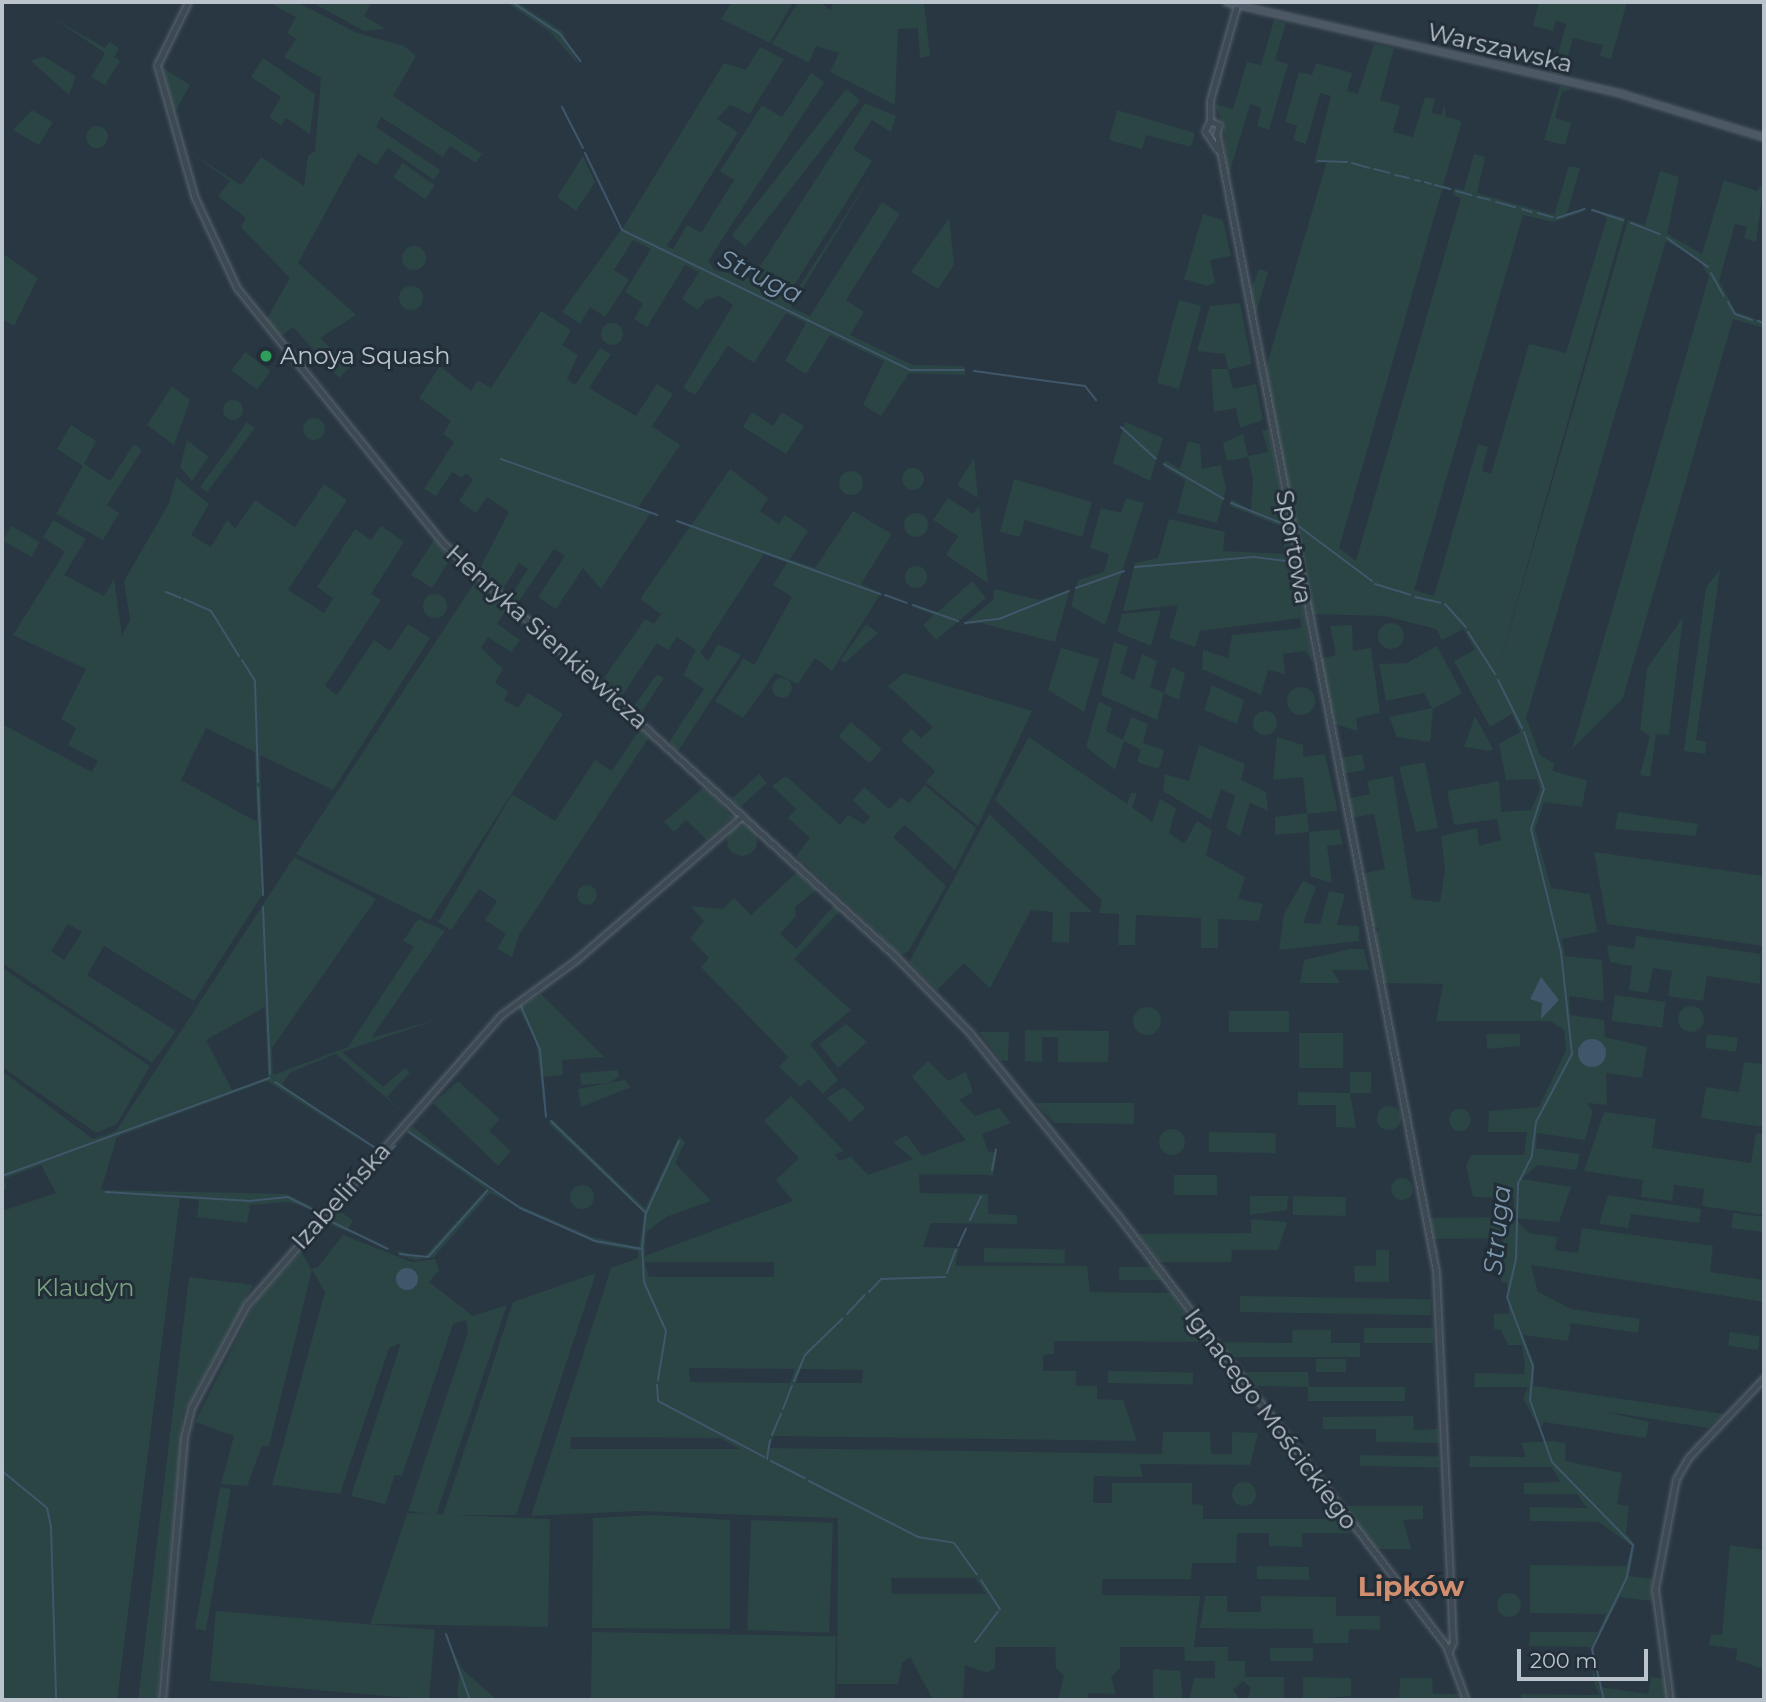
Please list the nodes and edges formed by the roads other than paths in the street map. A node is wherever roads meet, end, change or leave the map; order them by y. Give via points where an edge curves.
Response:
1 (188, 2) edge
2 (1226, 2) edge
3 (1237, 5) junction
4 (1210, 121) junction
5 (1214, 135) junction
6 (1764, 137) edge
7 (742, 816) junction
8 (1095, 1186) joint
9 (1764, 1378) edge
10 (1449, 1651) junction
11 (162, 1700) edge
12 (1466, 1700) edge
13 (1671, 1700) edge

1 - 7 street, Henryka Sienkiewicza via 160,52 158,72 194,198 237,288 443,542
2 - 3 main road, Warszawska
3 - 4 street via 1210,100
3 - 6 main road, Warszawska via 1623,94
4 - 5 street via 1205,129
4 - 5 street, Sportowa via 1219,125
5 - 10 street, Sportowa via 1436,1271 1453,1642
7 - 8 street, Henryka Sienkiewicza via 956,1016
7 - 11 street, Izabelińska via 576,960 500,1015 247,1304 187,1427
8 - 10 street, Ignacego Mościckiego
9 - 13 street via 1688,1458 1676,1479 1655,1589
10 - 12 street

